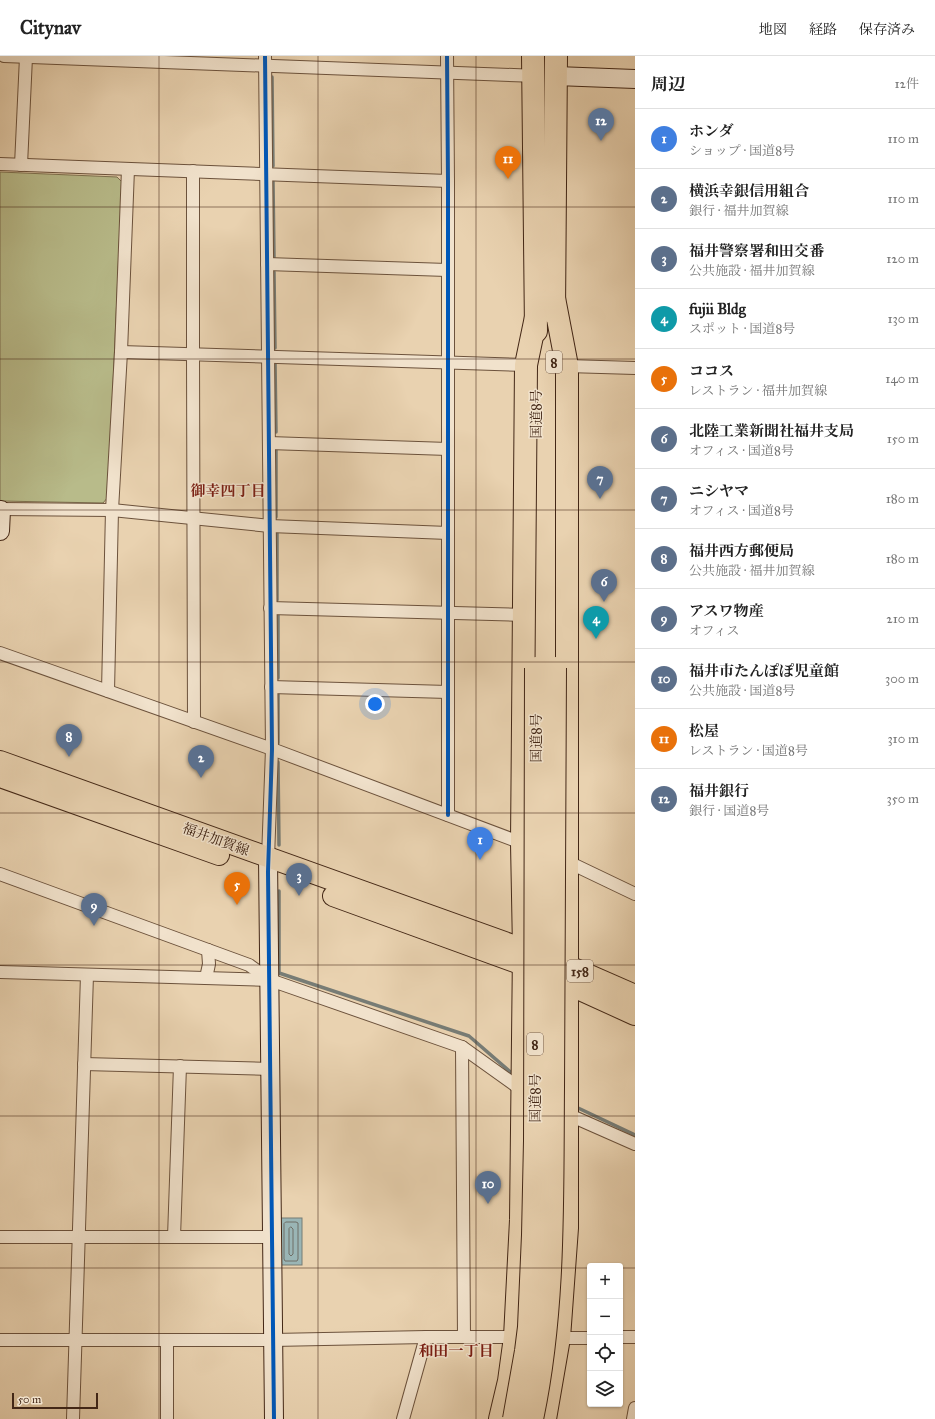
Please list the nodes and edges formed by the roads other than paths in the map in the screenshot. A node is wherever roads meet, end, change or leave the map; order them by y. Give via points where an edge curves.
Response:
1 (4, 56) edge
2 (447, 56) edge
3 (26, 57) edge
4 (163, 59) edge
5 (265, 61) edge
6 (533, 66) edge
7 (556, 66) edge
8 (447, 73) junction
9 (635, 79) edge
10 (0, 164) edge
11 (22, 165) junction
12 (128, 169) junction
13 (193, 171) junction
14 (266, 174) junction
15 (448, 181) junction
16 (267, 264) junction
17 (447, 270) junction
18 (554, 298) junction
19 (536, 317) junction
20 (121, 352) junction
21 (192, 354) junction
22 (268, 356) junction
23 (448, 362) junction
24 (526, 365) junction
25 (567, 366) junction
26 (635, 368) edge
27 (269, 443) junction
28 (448, 449) junction
29 (0, 510) edge
30 (112, 510) junction
31 (194, 518) junction
32 (270, 526) junction
33 (0, 531) edge
34 (448, 533) junction
35 (270, 608) junction
36 (448, 613) junction
37 (524, 615) junction
38 (0, 653) edge
39 (545, 668) junction
40 (271, 687) junction
41 (108, 691) junction
42 (448, 692) junction
43 (194, 722) junction
44 (272, 750) junction
45 (0, 761) edge
46 (0, 777) edge
47 (448, 815) junction
48 (522, 843) junction
49 (567, 861) junction
50 (268, 865) junction
51 (0, 874) edge
52 (635, 894) edge
53 (208, 950) junction
54 (523, 957) junction
55 (0, 972) edge
56 (567, 974) junction
57 (87, 975) junction
58 (206, 978) junction
59 (270, 980) junction
60 (635, 996) edge
61 (635, 1014) edge
62 (462, 1048) junction
63 (84, 1064) junction
64 (180, 1066) junction
65 (271, 1069) junction
66 (522, 1086) junction
67 (567, 1114) junction
68 (635, 1144) edge
69 (0, 1237) edge
70 (78, 1237) junction
71 (174, 1237) junction
72 (272, 1237) junction
73 (464, 1337) junction
74 (623, 1337) edge
75 (635, 1337) edge
76 (426, 1338) junction
77 (515, 1338) junction
78 (559, 1338) junction
79 (587, 1338) edge
80 (0, 1340) edge
81 (75, 1340) junction
82 (167, 1340) junction
83 (273, 1340) junction
84 (635, 1408) edge
85 (73, 1419) edge
86 (167, 1419) edge
87 (274, 1419) edge
88 (402, 1419) edge
89 (500, 1419) edge
90 (514, 1419) edge
91 (532, 1419) edge
92 (545, 1419) edge
93 (633, 1419) edge

1 - 3 street
2 - 8 street
3 - 4 street
3 - 11 street
4 - 5 street
5 - 8 street
5 - 14 street
6 - 7 street
6 - 8 street
6 - 19 highway, 国道8号 / 8
7 - 9 street
7 - 18 highway, 国道8号 / 8
8 - 15 street
10 - 11 street
11 - 12 street
12 - 13 street
12 - 20 street
13 - 14 street
13 - 21 street
14 - 15 street
14 - 16 street
15 - 17 street
16 - 17 street
16 - 22 street
17 - 23 street
18 - 25 highway
18 - 39 highway, 国道8号 / 8
19 - 24 highway
19 - 39 highway, 国道8号 / 8
20 - 21 street
20 - 30 street
21 - 22 street
21 - 31 street
22 - 23 street
22 - 27 street
23 - 24 street
23 - 28 street
24 - 37 highway
25 - 26 street
25 - 49 highway
27 - 28 street
27 - 32 street
28 - 34 street
29 - 30 street
29 - 33 street
30 - 31 street
30 - 41 street
31 - 32 street
31 - 43 street
32 - 34 street
32 - 35 street
34 - 36 street
35 - 36 street
35 - 40 street
36 - 37 street
36 - 42 street
37 - 48 highway
38 - 41 street
39 - 90 highway, 国道8号 / 8, bridge via 533,1235 529,1327
39 - 91 highway, 国道8号 / 8, bridge via 552,1241 545,1341
40 - 42 street
40 - 44 street
41 - 43 street
42 - 47 street
43 - 44 street
44 - 47 street
44 - 50 street
45 - 50 main road, 福井加賀線
46 - 50 main road, 福井加賀線
47 - 48 street
48 - 49 street
48 - 54 highway
49 - 52 street
49 - 56 highway
50 - 54 main road, 福井加賀線
50 - 59 street
51 - 53 street
53 - 58 street
53 - 59 street via 250,965
54 - 56 highway, 158
54 - 66 highway
55 - 57 street
56 - 60 highway, 158
56 - 61 highway, 158
56 - 67 highway
57 - 58 street
57 - 63 street
58 - 59 street
59 - 62 street
59 - 65 street
62 - 66 street via 515,1085
62 - 73 street
63 - 64 street
63 - 70 street
64 - 65 street
64 - 71 street
65 - 72 street
66 - 77 highway via 521,1228
67 - 68 street
67 - 78 highway via 567,1228
69 - 70 street
70 - 71 street
70 - 81 street
71 - 72 street
72 - 83 street
73 - 76 street
73 - 77 street
74 - 75 street
76 - 83 street
76 - 88 street
77 - 89 highway
78 - 79 street
78 - 92 highway
80 - 81 street
81 - 82 street
81 - 85 street
82 - 83 street
82 - 86 street
83 - 87 street
84 - 93 street

